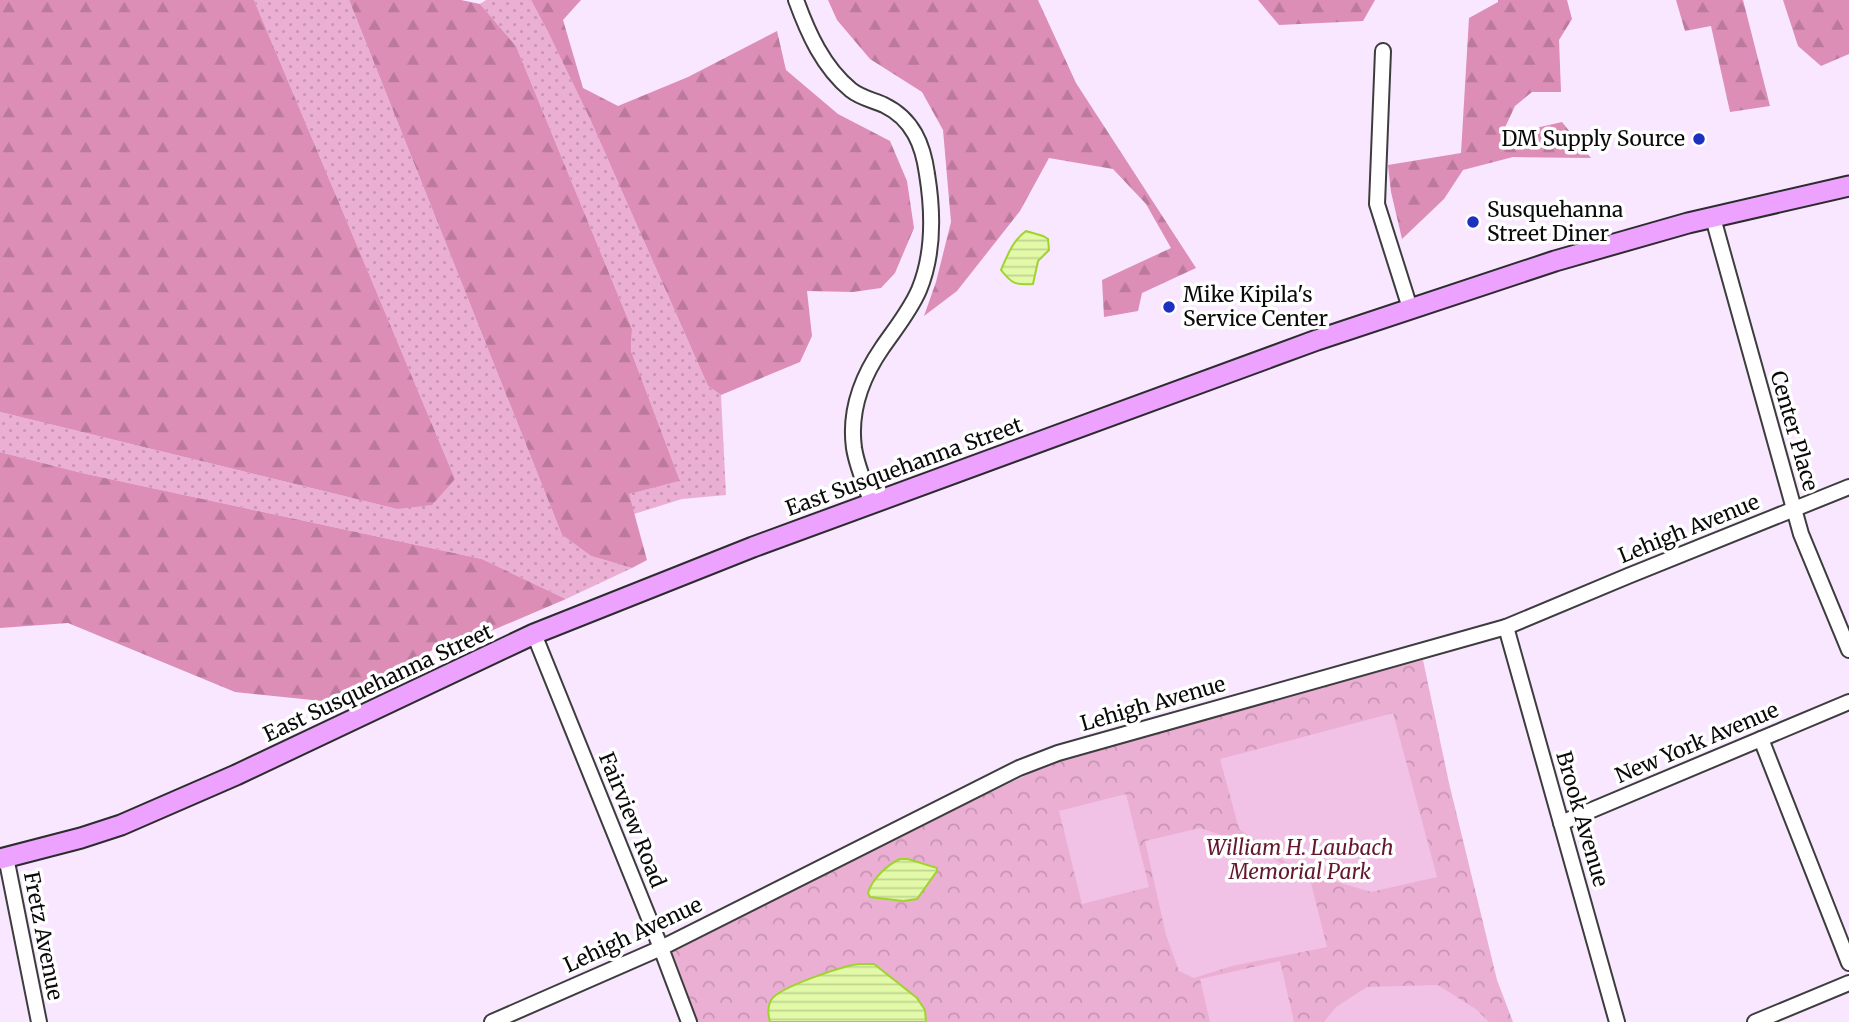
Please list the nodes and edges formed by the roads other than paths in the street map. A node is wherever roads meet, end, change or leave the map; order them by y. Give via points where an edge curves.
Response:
1 (796, 0) edge
2 (1383, 51) dead end
3 (1849, 186) edge
4 (1713, 218) junction
5 (1410, 308) junction
6 (1849, 487) edge
7 (872, 503) junction
8 (1794, 509) junction
9 (1506, 627) junction
10 (534, 634) junction
11 (1849, 650) edge
12 (1849, 702) edge
13 (1761, 739) junction
14 (1561, 823) junction
15 (3, 858) edge
16 (661, 948) junction
17 (1849, 963) edge
18 (1849, 982) edge
19 (38, 1022) edge
20 (492, 1022) edge
21 (689, 1022) edge
22 (1617, 1022) edge
23 (1755, 1022) edge

1 - 7 street via 817,48 843,83 895,111 910,125 927,176 931,233 920,287 871,364 855,413 854,447
2 - 5 street via 1377,204
3 - 4 main road, East Susquehanna Street
4 - 5 main road, East Susquehanna Street via 1555,261
4 - 8 street, Center Place
5 - 7 main road, East Susquehanna Street
6 - 8 street, Lehigh Avenue
7 - 10 main road, East Susquehanna Street
8 - 9 street, Lehigh Avenue
8 - 11 street, Center Place
9 - 14 street, Brook Avenue
9 - 16 street, Lehigh Avenue via 1045,758
10 - 15 main road, East Susquehanna Street via 121,825
10 - 16 street, Fairview Road
12 - 13 street, New York Avenue
13 - 14 street, New York Avenue
13 - 17 street
14 - 22 street, Brook Avenue
15 - 19 street, Fretz Avenue
16 - 20 street, Lehigh Avenue
16 - 21 street, Fairview Road
18 - 23 street

